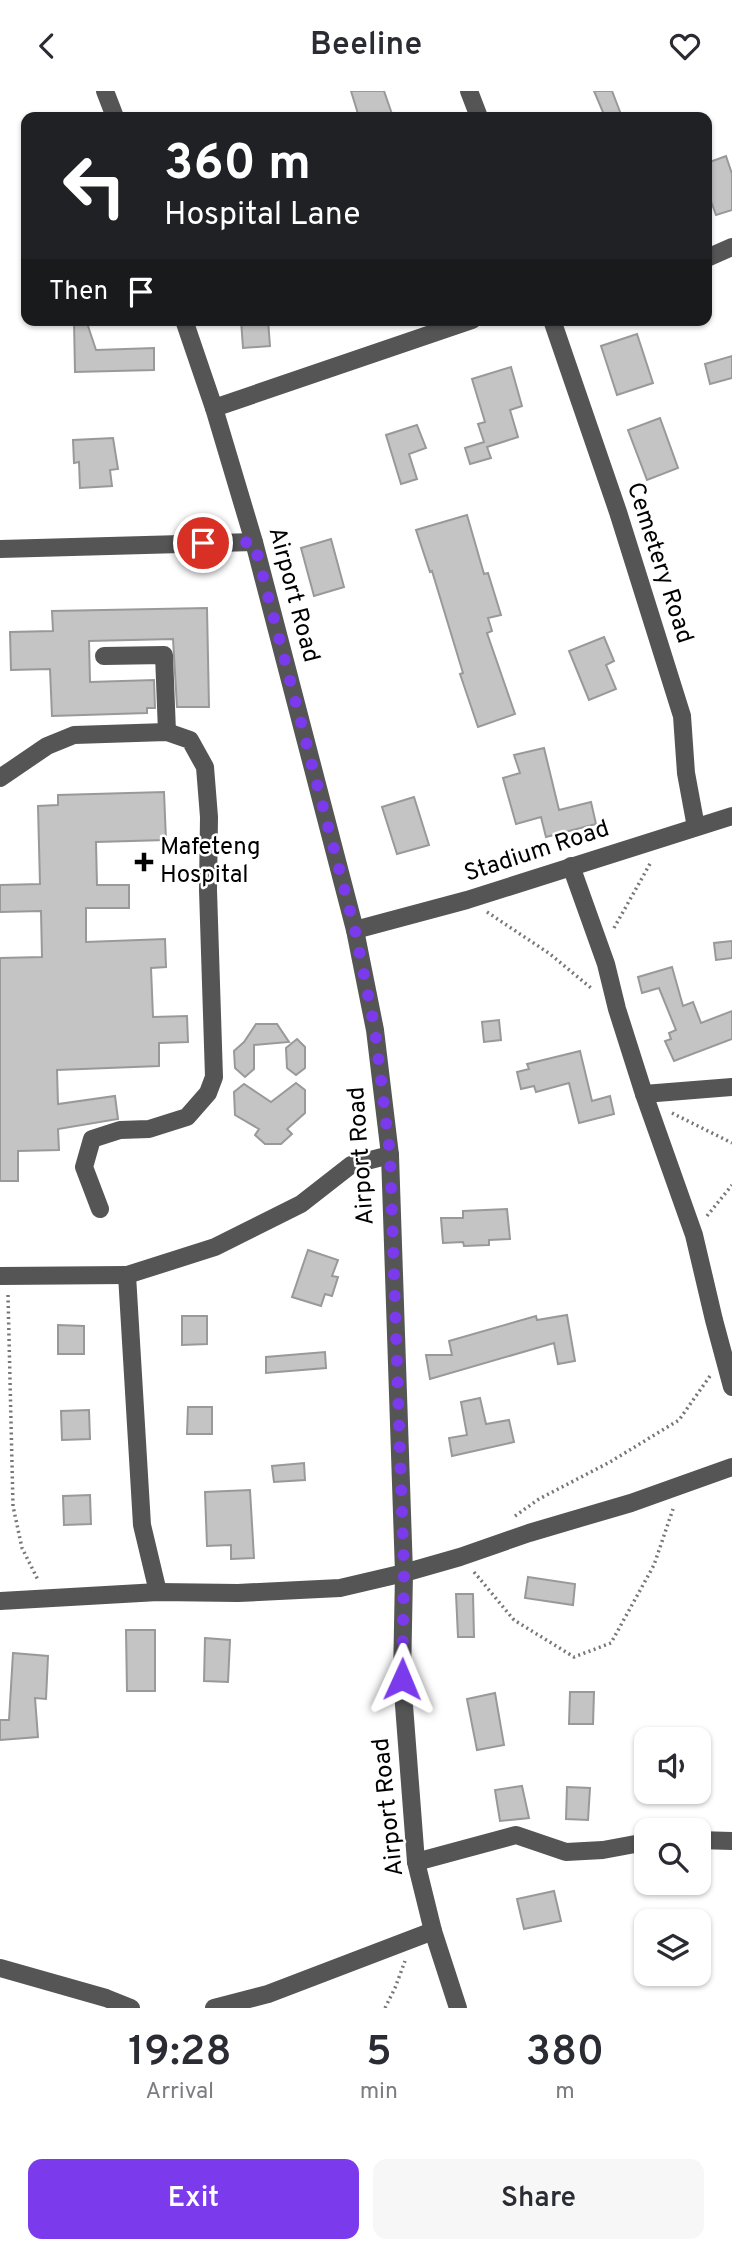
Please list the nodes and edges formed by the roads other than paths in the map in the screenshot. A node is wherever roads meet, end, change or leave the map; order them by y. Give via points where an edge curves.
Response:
1 (105, 91) edge
2 (470, 91) edge
3 (113, 112) edge
4 (477, 112) edge
5 (732, 247) edge
6 (712, 256) edge
7 (186, 326) edge
8 (454, 326) edge
9 (554, 326) edge
10 (214, 408) junction
11 (254, 542) junction
12 (0, 549) edge
13 (104, 656) dead end
14 (167, 732) junction
15 (0, 778) edge
16 (732, 816) edge
17 (696, 827) junction
18 (571, 866) junction
19 (355, 930) junction
20 (732, 1087) edge
21 (646, 1097) junction
22 (390, 1155) junction
23 (100, 1209) dead end
24 (127, 1275) junction
25 (3, 1276) edge
26 (732, 1387) edge
27 (732, 1467) edge
28 (404, 1573) junction
29 (158, 1592) junction
30 (0, 1601) edge
31 (711, 1840) edge
32 (732, 1841) edge
33 (634, 1844) edge
34 (416, 1862) junction
35 (433, 1931) junction
36 (0, 1968) edge
37 (131, 2008) edge
38 (214, 2008) edge
39 (458, 2008) edge

1 - 3 street
2 - 4 street
5 - 6 street
7 - 10 street, Airport Road
8 - 10 street
9 - 17 street, Cemetery Road via 682,716
10 - 11 street, Airport Road
11 - 12 street
11 - 19 street, Airport Road
13 - 14 street via 164,655
14 - 15 street via 74,735 47,745
14 - 23 street via 190,740 205,767 214,1077 208,1093 187,1117 92,1139 84,1167
16 - 17 street, Stadium Road
17 - 18 street, Stadium Road
18 - 19 street, Stadium Road
18 - 21 street
19 - 22 street, Airport Road via 375,1030
20 - 21 street
21 - 26 street via 694,1235
22 - 24 street via 351,1165 301,1203 215,1247
22 - 28 street, Airport Road
24 - 25 street
24 - 29 street via 142,1525
27 - 28 street
28 - 29 street via 340,1588
28 - 34 street, Airport Road via 402,1679
29 - 30 street
31 - 32 street
33 - 34 street via 566,1852 516,1835
34 - 35 street, Airport Road
35 - 38 street via 268,1994
35 - 39 street, Airport Road
36 - 37 street

